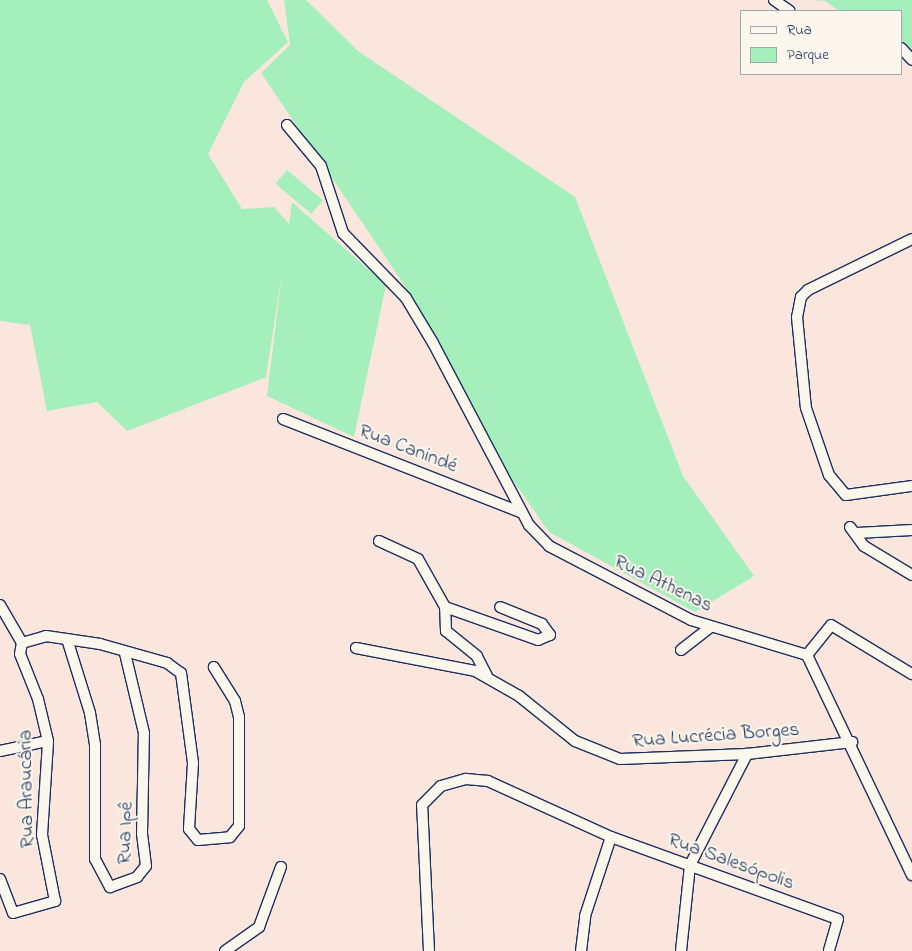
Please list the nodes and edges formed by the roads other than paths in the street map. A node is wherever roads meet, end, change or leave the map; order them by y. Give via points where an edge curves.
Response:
1 (774, 0) edge
2 (789, 10) edge
3 (902, 49) edge
4 (912, 60) edge
5 (287, 125) dead end
6 (912, 239) edge
7 (283, 419) dead end
8 (912, 486) edge
9 (520, 512) junction
10 (912, 530) edge
11 (380, 540) dead end
12 (912, 576) edge
13 (0, 605) edge
14 (445, 607) junction
15 (500, 607) dead end
16 (710, 627) junction
17 (67, 639) junction
18 (22, 643) junction
19 (356, 648) dead end
20 (681, 650) dead end
21 (125, 653) junction
22 (807, 655) junction
23 (214, 667) dead end
24 (912, 674) edge
25 (486, 676) junction
26 (48, 740) junction
27 (852, 742) junction
28 (0, 751) edge
29 (747, 754) junction
30 (611, 837) junction
31 (690, 865) junction
32 (281, 867) dead end
33 (912, 875) edge
34 (0, 879) edge
35 (224, 951) edge
36 (429, 951) edge
37 (581, 951) edge
38 (681, 951) edge
39 (829, 951) edge

1 - 2 street
3 - 4 street
5 - 9 street, Rua Athenas via 321,166 343,233 406,298
6 - 8 street via 808,290 801,297 796,317 806,408 829,475 846,495
7 - 9 street, Rua Canindé
9 - 16 street, Rua Athenas via 549,546
10 - 12 street via 854,530 864,546
11 - 14 street via 418,559
13 - 18 street, Rua Araucária
14 - 15 street via 538,640 550,638 542,624
14 - 25 street via 446,631 477,656
16 - 20 street
16 - 22 street, Rua Athenas
17 - 18 street via 46,636
17 - 21 street
17 - 21 street, Rua Ipê via 90,713 95,745 95,859 110,887 137,877 146,866 142,834 144,733
18 - 26 street, Rua Araucária via 20,654 38,699
19 - 25 street, Rua Lucrécia Borges
21 - 23 street via 173,665 184,679 193,763 189,829 198,840 230,837 239,826 239,717 235,701
22 - 24 street via 831,625
22 - 27 street
25 - 29 street, Rua Lucrécia Borges via 519,696 550,725 600,753 636,759
26 - 28 street
26 - 34 street, Rua Araucária via 42,835 55,901 13,912
27 - 29 street, Rua Lucrécia Borges
27 - 33 street
29 - 31 street
30 - 31 street, Rua Salesópolis
30 - 36 street, Rua Salesópolis via 488,780 466,779 441,786 422,805 419,819
30 - 37 street via 585,916
31 - 38 street
31 - 39 street, Rua Salesópolis via 838,919
32 - 35 street via 260,927

